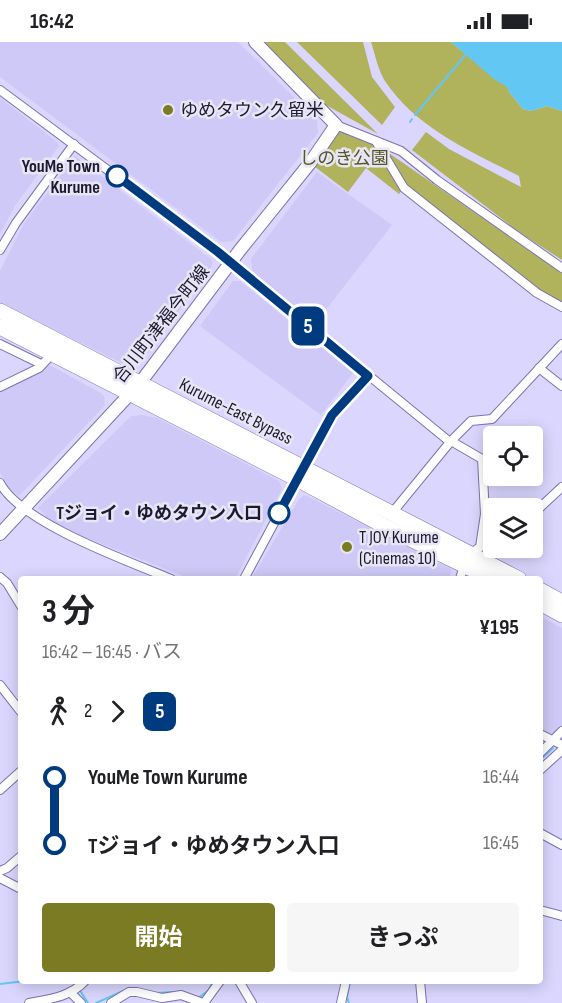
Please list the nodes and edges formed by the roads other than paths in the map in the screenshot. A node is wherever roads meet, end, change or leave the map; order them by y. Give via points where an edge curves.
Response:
1 (255, 42) edge
2 (0, 90) edge
3 (336, 125) junction
4 (376, 142) junction
5 (74, 144) junction
6 (0, 250) edge
7 (231, 263) junction
8 (562, 268) edge
9 (562, 307) edge
10 (0, 311) edge
11 (0, 327) edge
12 (0, 344) edge
13 (562, 344) edge
14 (47, 359) junction
15 (539, 368) junction
16 (368, 376) junction
17 (562, 386) edge
18 (0, 387) edge
19 (135, 388) junction
20 (450, 442) junction
21 (300, 473) junction
22 (1, 487) edge
23 (562, 487) edge
24 (543, 505) edge
25 (24, 508) junction
26 (392, 513) junction
27 (0, 534) edge
28 (483, 548) edge
29 (468, 561) edge
30 (164, 576) edge
31 (246, 576) edge
32 (488, 576) edge
33 (510, 576) edge
34 (0, 577) edge
35 (543, 592) edge
36 (18, 601) edge
37 (562, 602) edge
38 (543, 605) edge
39 (562, 615) edge
40 (0, 685) edge
41 (18, 708) edge
42 (562, 731) edge
43 (543, 736) edge
44 (553, 741) junction
45 (562, 745) edge
46 (543, 750) edge
47 (562, 750) edge
48 (543, 767) edge
49 (18, 774) edge
50 (0, 790) edge
51 (543, 835) edge
52 (562, 845) edge
53 (18, 859) edge
54 (0, 871) edge
55 (0, 878) edge
56 (18, 887) edge
57 (543, 911) edge
58 (562, 916) edge
59 (82, 984) edge
60 (218, 984) edge
61 (241, 984) edge
62 (345, 984) edge
63 (420, 984) edge
64 (70, 992) junction
65 (29, 1003) edge
66 (81, 1003) edge
67 (111, 1003) edge
68 (204, 1003) edge
69 (252, 1003) edge
70 (341, 1003) edge
71 (422, 1003) edge

1 - 3 street
2 - 5 street
3 - 4 street
3 - 7 street, 合川町津福今町線
4 - 8 street via 400,151
4 - 9 street via 404,188 537,293
5 - 6 street
5 - 7 street
7 - 16 street
7 - 19 street, 合川町津福今町線
10 - 19 highway, Kurume-East Bypass
11 - 14 highway, Kurume-East Bypass
12 - 14 street
13 - 15 street
14 - 18 street
14 - 19 highway, Kurume-East Bypass
15 - 17 street
15 - 20 street via 492,419 471,421
16 - 20 street
16 - 21 street via 332,415
19 - 21 highway, Kurume-East Bypass
19 - 25 street, 合川町津福今町線
20 - 26 street
20 - 29 street via 482,459 485,514
21 - 26 highway, Kurume-East Bypass
21 - 29 highway, Kurume-East Bypass via 386,527
21 - 31 street
22 - 25 street
23 - 24 street
25 - 27 street, 合川町津福今町線
25 - 30 street via 62,531
26 - 29 highway, Kurume-East Bypass
28 - 29 street
29 - 32 highway, Kurume-East Bypass
29 - 33 highway, Kurume-East Bypass
34 - 36 street
35 - 37 highway
38 - 39 highway
40 - 41 street
42 - 44 street
43 - 44 street
44 - 45 street
44 - 46 street
47 - 48 street
49 - 50 street
51 - 52 street
53 - 54 street
55 - 56 street
57 - 58 street
59 - 64 street
60 - 68 street
61 - 69 street
62 - 70 street
63 - 71 street
64 - 65 street
64 - 66 street
67 - 68 street via 129,992 162,998 181,995

